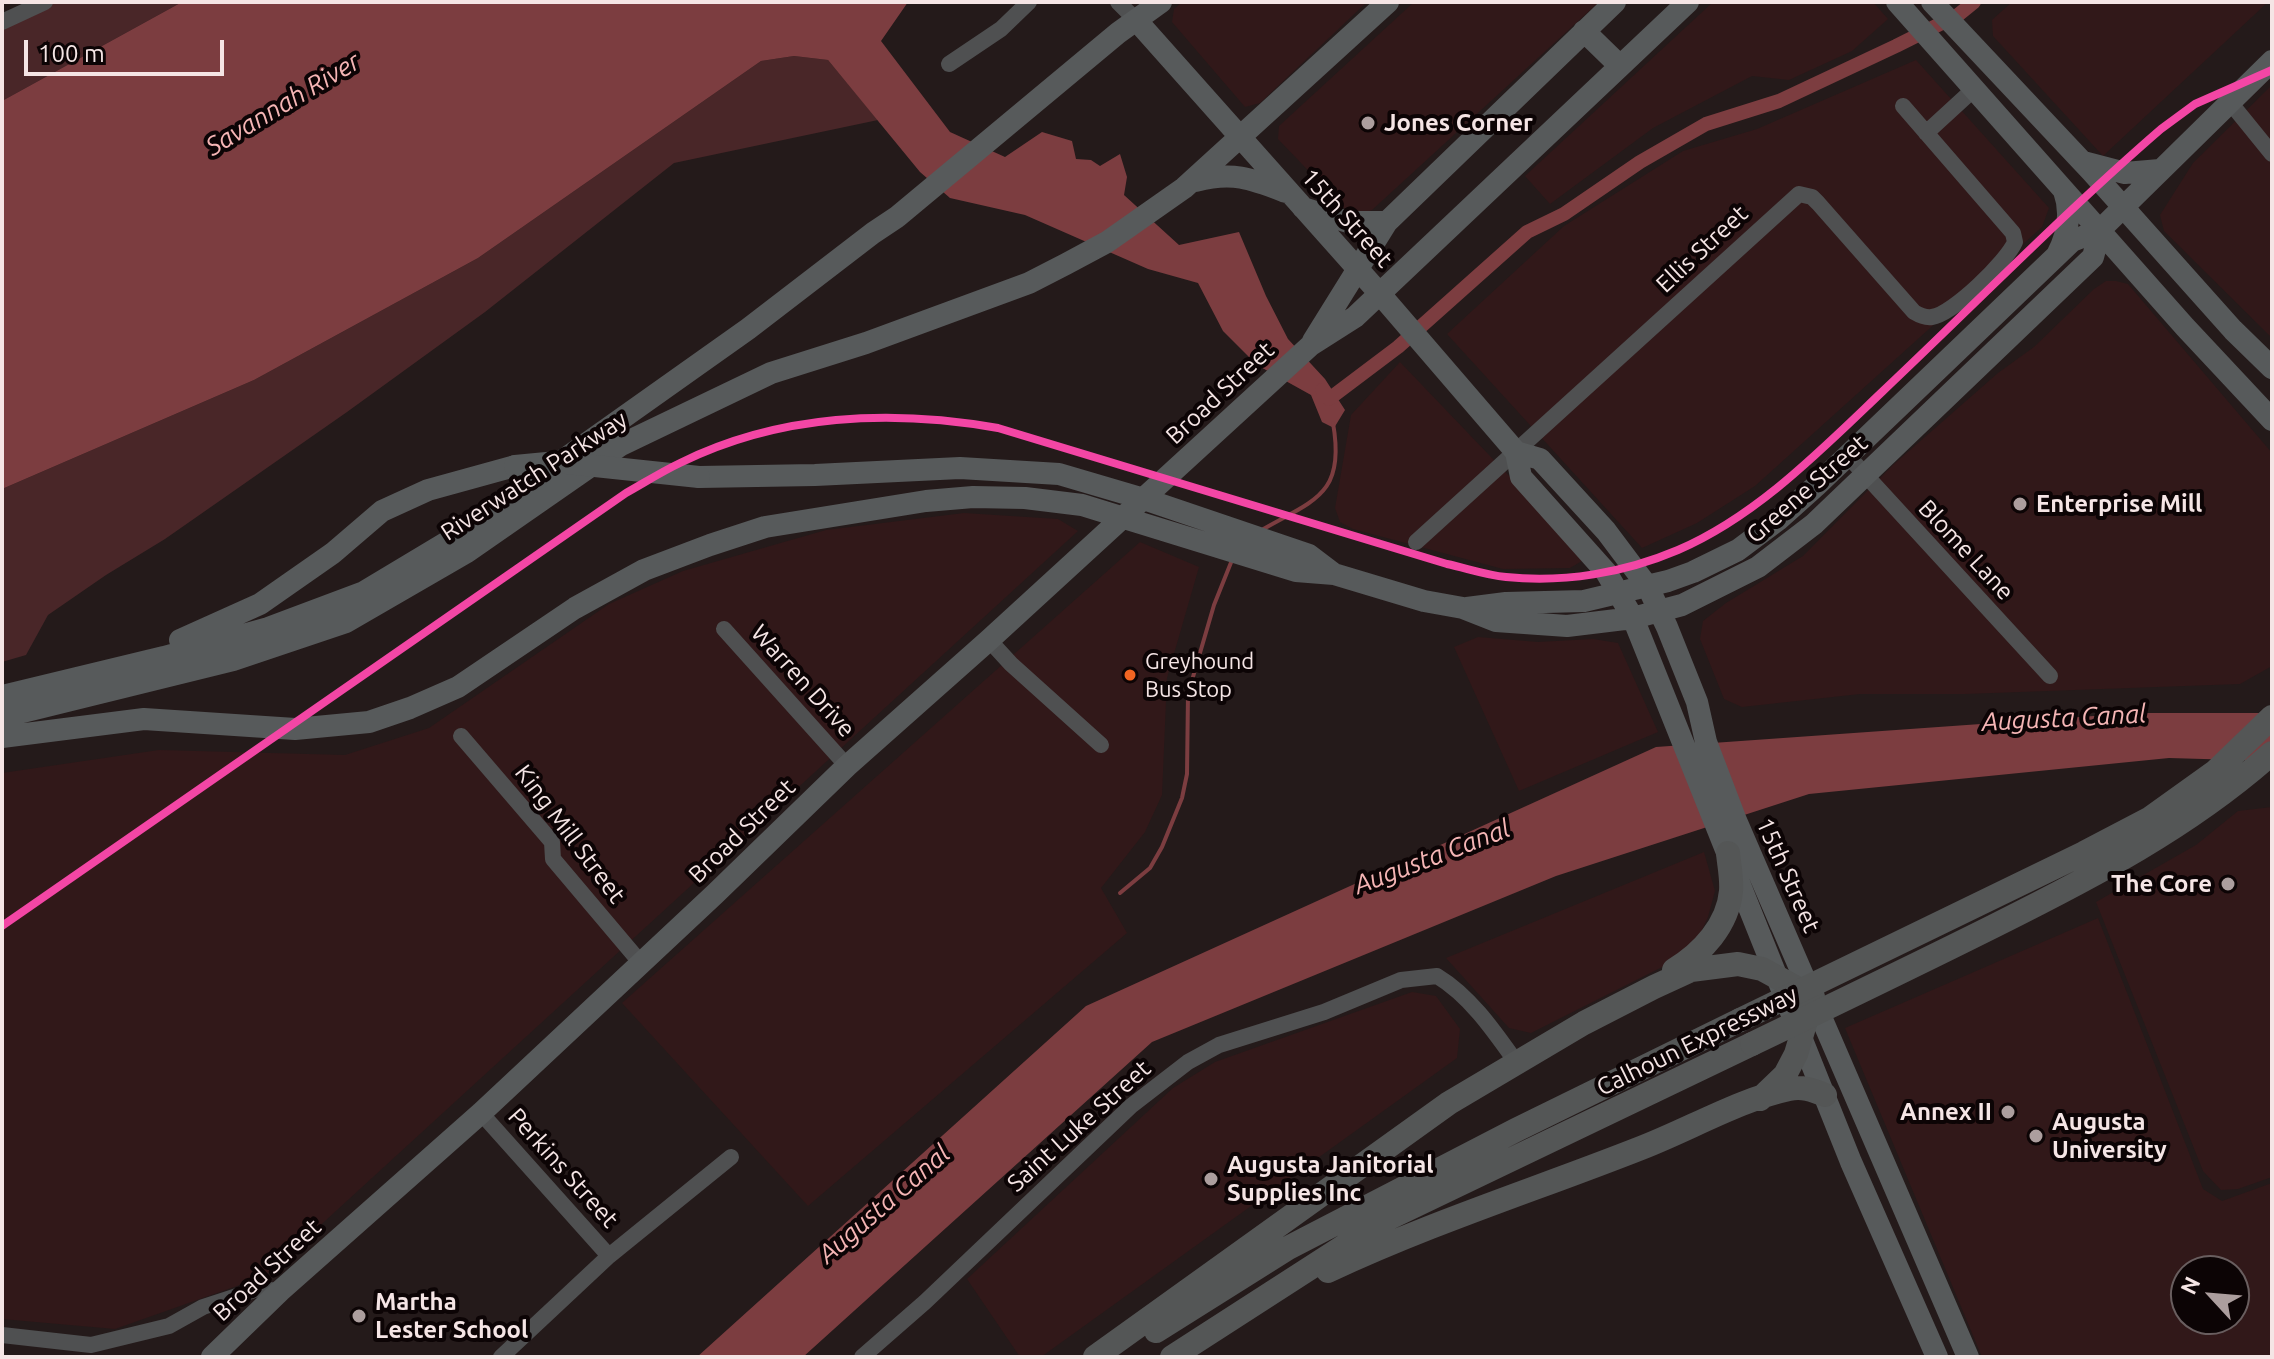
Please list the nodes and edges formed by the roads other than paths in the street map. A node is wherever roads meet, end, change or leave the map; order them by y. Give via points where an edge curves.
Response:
1 (45, 2) edge
2 (1029, 2) edge
3 (1118, 2) edge
4 (1161, 2) edge
5 (1388, 2) edge
6 (1615, 2) edge
7 (1688, 2) edge
8 (1932, 2) edge
9 (1900, 5) edge
10 (1137, 21) junction
11 (2, 22) edge
12 (1584, 31) junction
13 (2272, 61) edge
14 (949, 64) dead end
15 (1620, 66) junction
16 (1974, 89) junction
17 (2229, 101) junction
18 (1903, 106) dead end
19 (1926, 133) junction
20 (1241, 138) junction
21 (2272, 154) edge
22 (2082, 162) junction
23 (2160, 170) junction
24 (1188, 185) junction
25 (2064, 191) junction
26 (1297, 201) junction
27 (2122, 207) junction
28 (1387, 222) junction
29 (2100, 230) junction
30 (2052, 260) junction
31 (1357, 269) junction
32 (1380, 294) junction
33 (1311, 345) junction
34 (2272, 368) edge
35 (2272, 420) edge
36 (1516, 452) junction
37 (1848, 456) junction
38 (1865, 475) junction
39 (1144, 499) junction
40 (1122, 518) junction
41 (1416, 542) dead end
42 (1302, 563) junction
43 (1648, 587) junction
44 (1618, 593) junction
45 (1463, 608) junction
46 (1661, 612) junction
47 (1633, 618) junction
48 (724, 629) dead end
49 (989, 640) junction
50 (2050, 676) dead end
51 (60, 682) junction
52 (2, 696) edge
53 (2, 717) edge
54 (2272, 717) edge
55 (461, 736) dead end
56 (2, 737) edge
57 (1695, 743) junction
58 (1101, 745) dead end
59 (2272, 753) edge
60 (847, 766) junction
61 (1726, 821) junction
62 (1728, 853) junction
63 (640, 962) junction
64 (1778, 977) junction
65 (1654, 987) junction
66 (1813, 997) junction
67 (1801, 1036) junction
68 (1516, 1062) junction
69 (1825, 1095) junction
70 (1760, 1099) junction
71 (481, 1113) junction
72 (731, 1157) dead end
73 (609, 1256) junction
74 (280, 1291) junction
75 (1243, 1312) junction
76 (2, 1335) edge
77 (212, 1357) edge
78 (501, 1357) edge
79 (862, 1357) edge
80 (1095, 1357) edge
81 (1115, 1357) edge
82 (1172, 1357) edge
83 (1937, 1357) edge
84 (1968, 1357) edge

1 - 11 street
2 - 14 street via 1001,29
3 - 10 street
4 - 10 main road, Riverwatch Parkway
5 - 20 main road, Riverwatch Parkway
6 - 12 main road, Broad Street
7 - 15 main road, Broad Street
8 - 22 main road
9 - 16 main road
10 - 20 main road, 15th Street
10 - 51 main road, Riverwatch Parkway via 897,217 449,541 364,592 268,628
12 - 15 main road
12 - 28 main road, Broad Street
13 - 17 main road, Greene Street
15 - 32 main road, Broad Street
16 - 19 street
16 - 25 main road
17 - 21 street
17 - 23 main road, Greene Street
18 - 19 street
19 - 36 street, Ellis Street via 2007,224 2015,242 1950,309 1932,317 1914,312 1818,203 1799,194
20 - 24 main road, Riverwatch Parkway
20 - 26 main road, 15th Street
22 - 23 main road via 2118,172
22 - 27 main road
23 - 27 main road, Greene Street
24 - 26 main road via 1240,176
24 - 53 main road, Riverwatch Parkway via 1107,242 1029,283 771,373 621,445 467,552 346,622 233,660
25 - 29 main road
25 - 30 main road via 2068,228
26 - 28 main road via 1348,222
26 - 31 main road, 15th Street
27 - 29 main road, Greene Street
27 - 34 main road
28 - 31 main road, Broad Street
29 - 30 main road, Greene Street via 2072,241
29 - 35 main road
29 - 38 main road, Greene Street via 2093,257
30 - 37 main road, Greene Street
31 - 32 main road, 15th Street
31 - 33 main road, Broad Street
32 - 33 main road, Broad Street
32 - 36 main road, 15th Street
33 - 39 main road, Broad Street
36 - 41 street, Ellis Street
36 - 43 main road, 15th Street via 1540,459 1606,531
36 - 44 main road, 15th Street via 1521,477 1587,549
37 - 38 street, Blome Lane
37 - 43 main road, Greene Street via 1738,550
38 - 46 main road, Greene Street via 1758,567
38 - 50 street, Blome Lane
39 - 40 main road, Broad Street
39 - 42 main road, Greene Street via 1210,521
39 - 51 main road, Greene Street, bridge via 1059,474 1019,470 699,477 557,462 515,466 428,490 382,511 260,604 205,631
40 - 42 main road, Greene Street via 1200,543
40 - 49 main road, Broad Street
40 - 56 main road, Greene Street via 1082,505 973,497 765,527 644,570 575,608 458,687 369,722 314,728 144,719
42 - 45 main road, Greene Street
43 - 44 main road, Greene Street
43 - 46 main road, 15th Street
44 - 45 main road, Greene Street via 1584,601
44 - 47 main road, 15th Street
45 - 47 main road, Greene Street via 1496,621 1542,625
46 - 47 main road, Greene Street
46 - 57 main road, 15th Street via 1697,702
47 - 57 main road, 15th Street
48 - 60 street, Warren Drive
49 - 58 street
49 - 60 main road, Broad Street
51 - 52 main road, Riverwatch Parkway
54 - 81 highway, Calhoun Expressway, bridge via 2216,771 2149,819 1288,1248
55 - 63 street, King Mill Street via 552,842 553,859
57 - 61 main road, 15th Street
59 - 75 highway, Calhoun Expressway, bridge via 2163,835 2085,881 1383,1221
60 - 63 main road, Broad Street
61 - 62 main road, 15th Street
61 - 66 main road, 15th Street
62 - 64 main road, 15th Street
62 - 65 highway via 1731,888 1719,925 1695,958
63 - 71 main road, Broad Street
64 - 65 highway via 1755,967 1724,965 1691,970
64 - 66 highway
64 - 67 main road, 15th Street
65 - 68 highway
66 - 67 highway
66 - 84 main road, 15th Street
67 - 69 main road, 15th Street
67 - 70 highway via 1785,1075
68 - 79 street, Saint Luke Street via 1462,995 1437,976 1401,980 1324,1012 1219,1045 1131,1106
68 - 80 highway via 1449,1103
69 - 70 highway via 1791,1088
69 - 83 main road, 15th Street
70 - 75 highway via 1430,1226
71 - 73 street, Perkins Street
71 - 74 main road, Broad Street
72 - 73 street
73 - 78 street
74 - 76 street via 258,1289 203,1307 175,1323 91,1345
74 - 77 main road, Broad Street
75 - 82 highway, Calhoun Expressway

